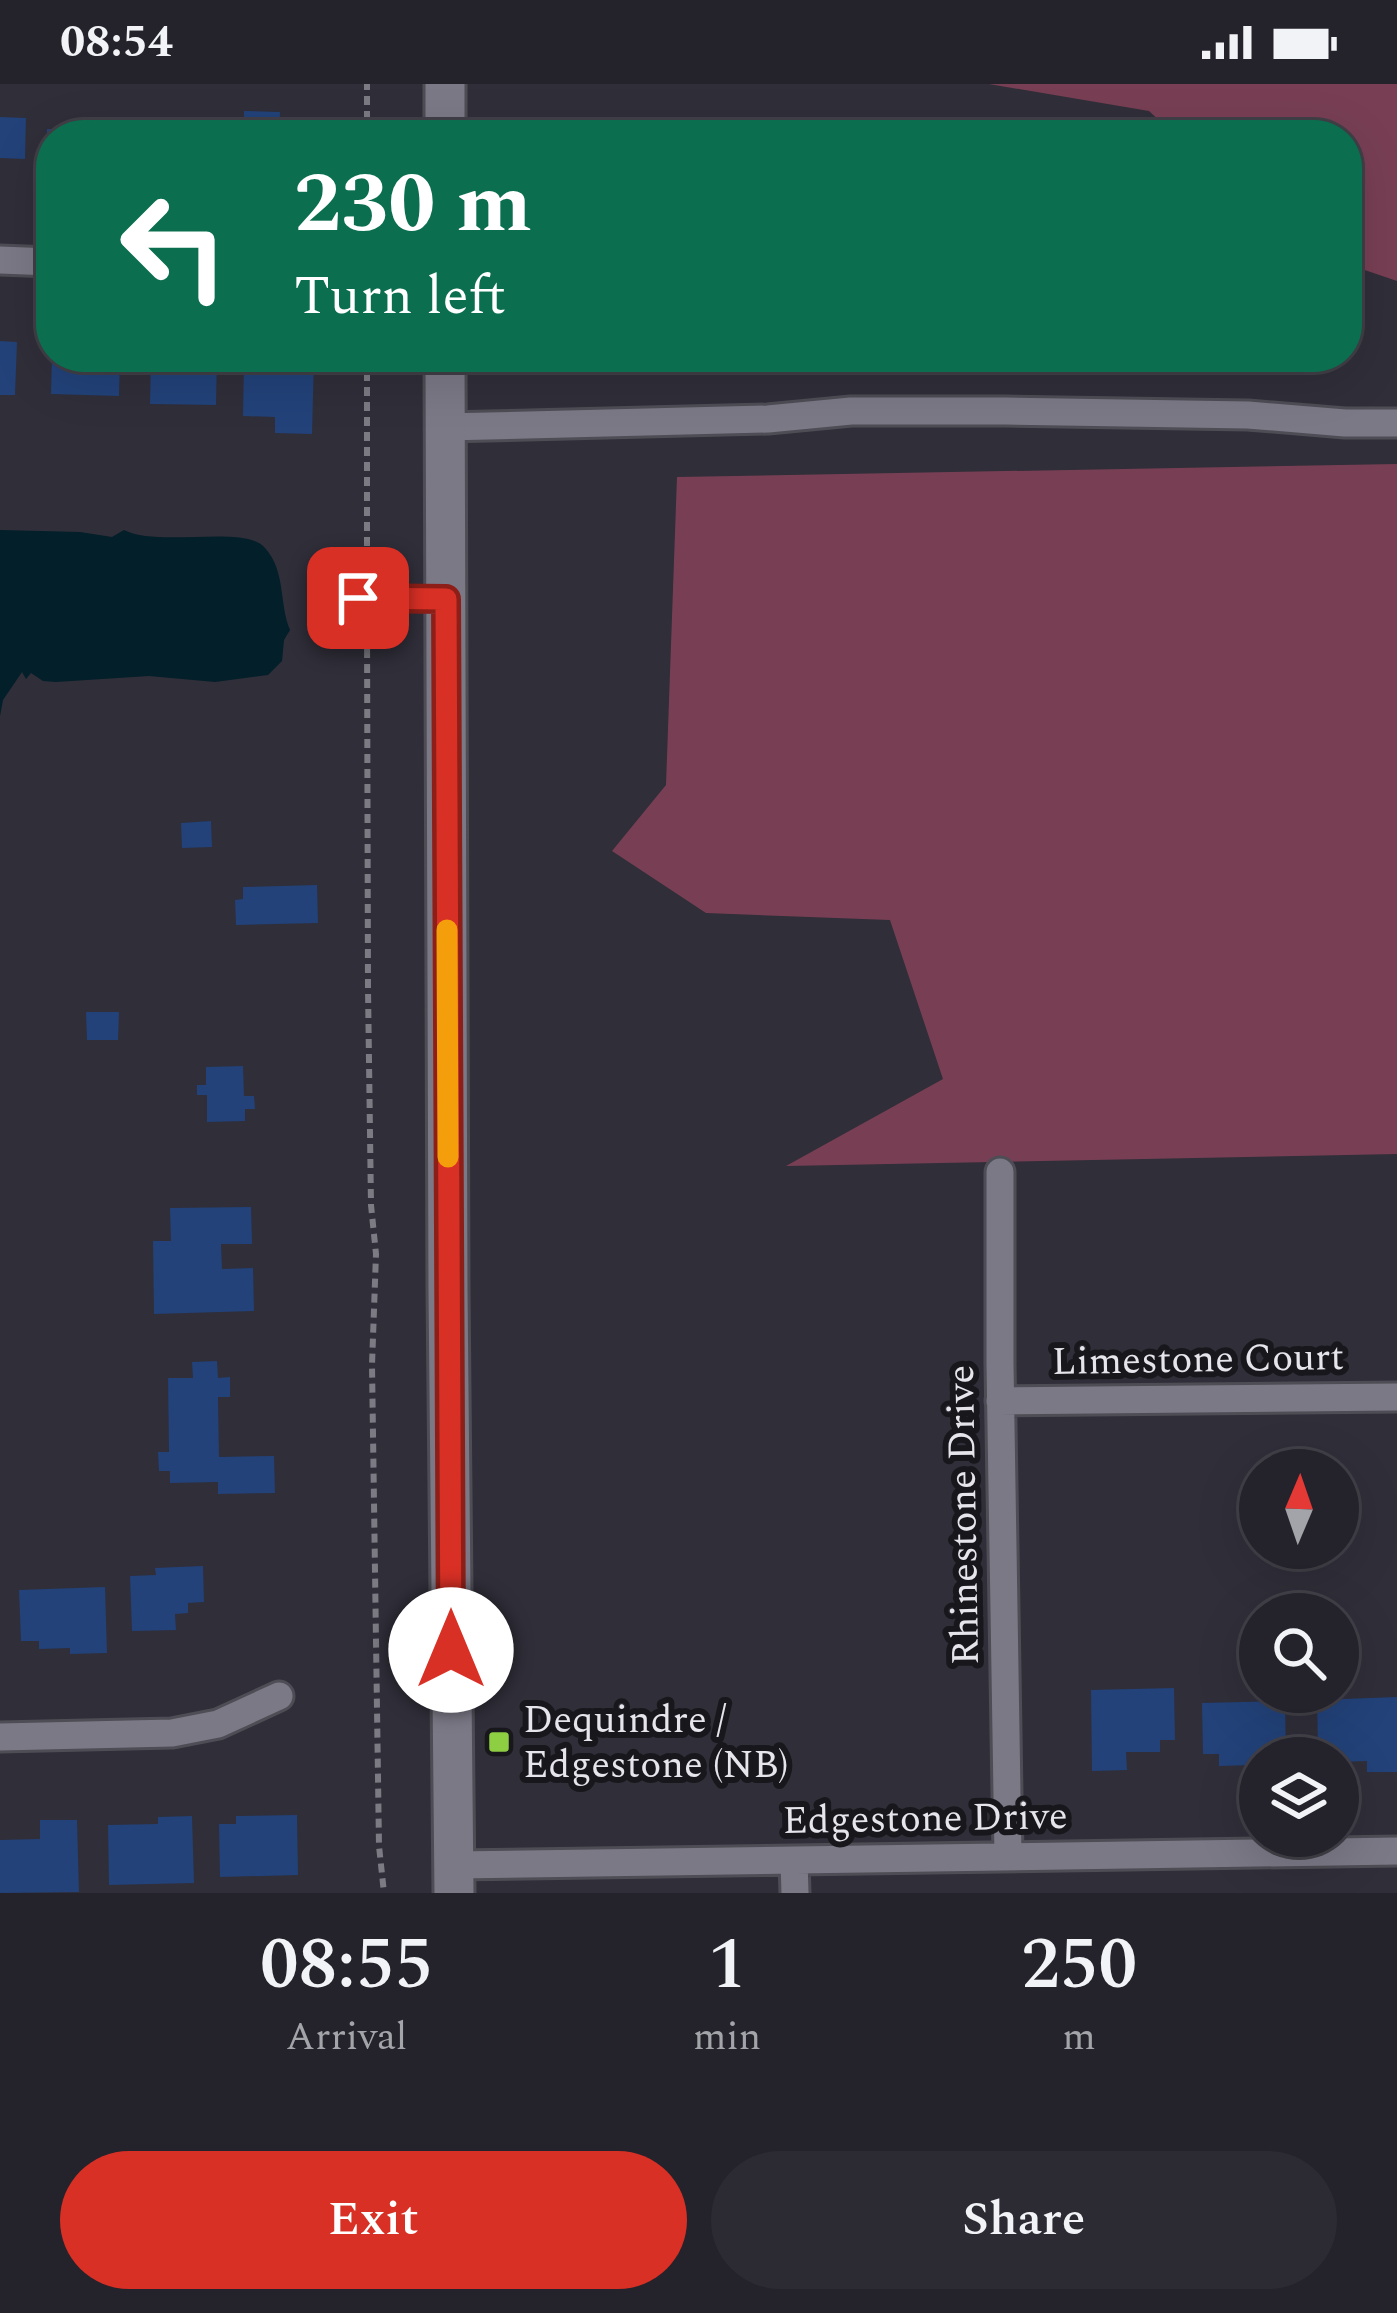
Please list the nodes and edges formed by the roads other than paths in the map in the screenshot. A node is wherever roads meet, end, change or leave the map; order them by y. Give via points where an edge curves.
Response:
1 (445, 84) edge
2 (445, 120) edge
3 (0, 260) edge
4 (36, 261) edge
5 (445, 372) edge
6 (1397, 423) edge
7 (445, 427) junction
8 (334, 599) dead end
9 (446, 599) junction
10 (1000, 1172) dead end
11 (1397, 1397) edge
12 (1000, 1401) junction
13 (279, 1696) dead end
14 (0, 1737) edge
15 (1397, 1852) edge
16 (1008, 1856) junction
17 (794, 1861) junction
18 (454, 1879) edge
19 (795, 1893) edge

1 - 2 main road
3 - 4 street
5 - 7 main road
6 - 7 street via 851,411
7 - 9 main road
8 - 9 lane
9 - 18 main road
10 - 12 street, Rhinestone Drive
11 - 12 street, Limestone Court
12 - 16 street, Rhinestone Drive
13 - 14 street via 218,1724 172,1733
15 - 16 street, Edgestone Drive
16 - 17 street, Edgestone Drive
17 - 18 street, Edgestone Drive
17 - 19 street

